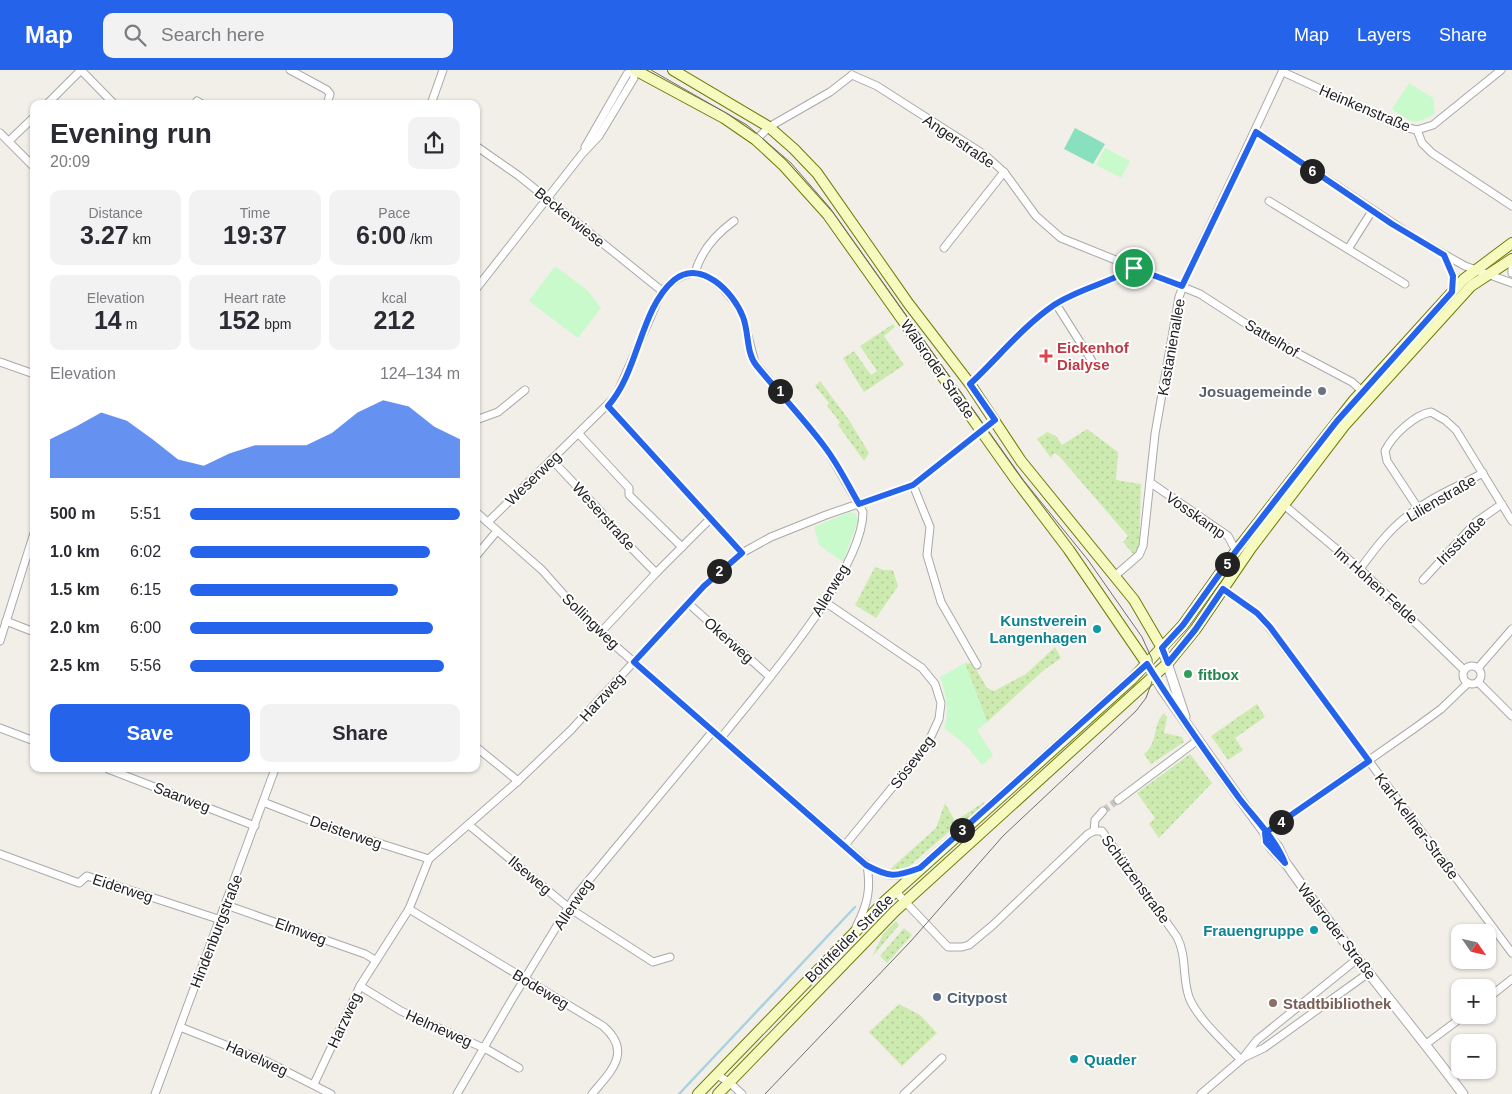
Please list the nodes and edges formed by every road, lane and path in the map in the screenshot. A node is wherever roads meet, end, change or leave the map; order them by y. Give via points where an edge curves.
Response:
1 (81, 70) edge
2 (290, 70) edge
3 (443, 70) edge
4 (634, 70) edge
5 (672, 70) edge
6 (1501, 70) edge
7 (1283, 71) edge
8 (851, 72) edge
9 (51, 100) edge
10 (110, 100) edge
11 (328, 100) edge
12 (432, 100) edge
13 (30, 121) edge
14 (769, 128) junction
15 (1416, 130) junction
16 (1256, 132) junction
17 (0, 133) edge
18 (756, 140) junction
19 (9, 141) junction
20 (480, 149) edge
21 (30, 163) edge
22 (1004, 172) junction
23 (547, 199) junction
24 (1270, 201) dead end
25 (1512, 206) edge
26 (1372, 211) junction
27 (734, 221) dead end
28 (1512, 243) edge
29 (944, 248) dead end
30 (1348, 249) junction
31 (1444, 255) junction
32 (1512, 258) edge
33 (1512, 265) edge
34 (1134, 268) junction
35 (1476, 268) junction
36 (695, 273) junction
37 (1490, 273) junction
38 (1512, 273) edge
39 (1512, 283) edge
40 (480, 284) edge
41 (1405, 284) dead end
42 (1182, 286) junction
43 (662, 291) junction
44 (1452, 292) junction
45 (1056, 304) junction
46 (1092, 361) dead end
47 (0, 362) edge
48 (30, 373) edge
49 (970, 384) junction
50 (525, 390) dead end
51 (1362, 391) junction
52 (608, 406) junction
53 (480, 419) edge
54 (995, 420) junction
55 (981, 430) junction
56 (579, 434) junction
57 (552, 460) junction
58 (1483, 473) junction
59 (1151, 483) junction
60 (913, 485) junction
61 (859, 504) junction
62 (1502, 504) junction
63 (1284, 505) junction
64 (1418, 508) junction
65 (480, 515) edge
66 (711, 518) junction
67 (1512, 521) edge
68 (488, 522) junction
69 (497, 531) junction
70 (30, 546) edge
71 (682, 547) junction
72 (480, 551) edge
73 (1236, 551) junction
74 (742, 553) junction
75 (1360, 569) junction
76 (656, 573) junction
77 (1116, 575) junction
78 (1423, 580) dead end
79 (1223, 589) junction
80 (825, 602) junction
81 (688, 603) junction
82 (6, 621) junction
83 (1512, 629) edge
84 (30, 630) edge
85 (600, 632) junction
86 (0, 641) edge
87 (1162, 648) junction
88 (634, 662) junction
89 (1168, 663) junction
90 (1147, 664) junction
91 (977, 665) dead end
92 (1478, 668) junction
93 (1464, 670) junction
94 (1155, 676) junction
95 (770, 677) junction
96 (1478, 682) junction
97 (1468, 683) junction
98 (1512, 716) edge
99 (1187, 724) junction
100 (0, 728) edge
101 (713, 732) junction
102 (721, 738) junction
103 (30, 739) edge
104 (1198, 740) junction
105 (480, 750) edge
106 (1369, 761) junction
107 (116, 772) edge
108 (274, 772) edge
109 (518, 781) junction
110 (1118, 800) tunnel mouth
111 (263, 802) junction
112 (1103, 811) tunnel mouth
113 (468, 825) junction
114 (255, 826) junction
115 (1094, 831) junction
116 (1265, 833) junction
117 (845, 845) junction
118 (0, 854) edge
119 (429, 859) junction
120 (866, 865) junction
121 (920, 868) junction
122 (895, 891) junction
123 (905, 902) junction
124 (226, 905) junction
125 (569, 908) junction
126 (409, 909) junction
127 (221, 920) junction
128 (854, 931) junction
129 (1512, 953) edge
130 (670, 958) dead end
131 (375, 960) junction
132 (1356, 960) junction
133 (1367, 974) junction
134 (1512, 979) edge
135 (524, 980) junction
136 (360, 986) junction
137 (1496, 992) edge
138 (1453, 1024) edge
139 (180, 1027) junction
140 (1426, 1044) junction
141 (483, 1048) junction
142 (942, 1058) dead end
143 (1242, 1059) junction
144 (519, 1068) dead end
145 (716, 1075) junction
146 (730, 1082) junction
147 (314, 1084) junction
148 (721, 1093) edge
149 (155, 1094) edge
150 (331, 1094) edge
151 (457, 1094) edge
152 (592, 1094) edge
153 (698, 1094) edge
154 (742, 1094) edge
155 (904, 1094) edge
156 (1201, 1094) edge
157 (1463, 1094) edge

1 - 9 street
1 - 10 street
2 - 11 street via 327,90 330,94
3 - 12 street
4 - 18 main road, Walsroder Straße via 724,118
4 - 23 street via 634,78 612,116
5 - 14 main road, Walsroder Straße
6 - 15 street via 1433,125
7 - 15 street, Heinkenstraße
7 - 16 street, Kastanienallee
8 - 14 street, Angerstraße via 830,92
8 - 22 street, Angerstraße via 985,155
13 - 19 street
14 - 18 street, Angerstraße
14 - 49 main road, Walsroder Straße via 794,149 823,181
15 - 25 street, Heinkenstraße via 1422,143 1441,160
16 - 26 street
16 - 42 street, Kastanienallee
17 - 19 street
18 - 55 main road, Walsroder Straße via 783,165 834,223
19 - 21 street
20 - 23 street, Beckerwiese
22 - 29 street
22 - 34 street, Angerstraße via 1029,208 1051,231 1069,242
23 - 40 street
23 - 43 street, Beckerwiese
24 - 30 street
26 - 30 street
26 - 31 street
27 - 36 street via 708,246
28 - 35 main road, Bothfelder Straße
30 - 41 street
31 - 35 street
31 - 44 street via 1453,276
32 - 37 main road, Bothfelder Straße
33 - 38 street
34 - 42 street, Angerstraße
34 - 45 street
35 - 37 street
35 - 44 main road, Bothfelder Straße
36 - 43 street, Weserweg via 684,274
36 - 61 street via 709,277 738,306 755,363 826,448
37 - 39 street
37 - 63 main road, Bothfelder Straße via 1471,286 1362,406
42 - 51 street, Sattelhof via 1213,301 1265,336 1352,382
42 - 59 street, Kastanienallee via 1155,434
43 - 52 street, Weserweg via 623,385
44 - 51 main road, Bothfelder Straße
45 - 46 street
45 - 49 street via 1012,341
47 - 48 street
49 - 54 main road, Walsroder Straße
50 - 53 street via 498,412
51 - 73 main road, Bothfelder Straße
52 - 56 street, Weserweg
52 - 66 street
54 - 55 street, Harzweg
54 - 77 main road, Walsroder Straße via 1034,478
55 - 60 street, Harzweg
55 - 90 main road, Walsroder Straße
56 - 57 street, Weserweg
56 - 71 street via 629,488 629,495
57 - 68 street, Weserweg
57 - 76 street, Weserstraße
58 - 62 street
58 - 64 street, Lilienstraße
58 - 64 street via 1450,424 1431,412 1424,413 1385,451 1387,461
59 - 73 street, Vosskamp via 1228,536
59 - 77 street, Kastanienallee via 1141,552
60 - 61 street, Harzweg
60 - 91 street via 930,527 927,555 941,602
61 - 74 street, Harzweg via 791,528
61 - 80 street, Allerweg via 863,521 848,562
62 - 67 street
62 - 78 street, Irisstraße via 1476,522
63 - 75 street, Im Hohen Felde
63 - 79 main road, Bothfelder Straße
64 - 75 street, Lilienstraße via 1392,530
65 - 68 street, Sollingweg
66 - 71 street
66 - 74 street
68 - 69 street, Sollingweg
69 - 72 street
69 - 85 street, Sollingweg via 542,570
70 - 82 street
71 - 76 street
73 - 87 main road, Bothfelder Straße via 1195,609
74 - 81 street, Harzweg
75 - 93 street, Im Hohen Felde
76 - 85 street
77 - 87 main road, Walsroder Straße via 1148,620
79 - 89 main road, Bothfelder Straße
79 - 106 street, Karl-Kellner-Straße via 1257,613 1270,627
80 - 95 street, Allerweg
80 - 117 street, Söseweg via 922,668 935,684 940,704 939,719 928,745
81 - 88 street, Harzweg
81 - 95 street, Okerweg
82 - 84 street
82 - 86 street
83 - 92 street
85 - 88 street, Sollingweg
87 - 89 street, Walsroder Straße
87 - 90 main road, Bothfelder Straße
88 - 101 street, Sollingweg
88 - 109 street, Harzweg
89 - 94 main road, Bothfelder Straße
89 - 99 street, Walsroder Straße
90 - 94 street, Walsroder Straße
90 - 121 main road, Bothfelder Straße
92 - 93 street via 1471,666
92 - 96 street via 1481,675
93 - 97 street
94 - 99 street, Walsroder Straße
94 - 123 main road, Bothfelder Straße
95 - 102 street, Allerweg
96 - 97 street
96 - 98 street
97 - 106 street via 1441,709
99 - 104 street, Walsroder Straße
100 - 103 street
101 - 102 street, Sollingweg
101 - 125 street, Allerweg via 582,887
102 - 117 street, Sollingweg
104 - 110 street
104 - 116 street, Walsroder Straße
105 - 109 street
106 - 116 street
106 - 129 street, Karl-Kellner-Straße
107 - 114 street, Saarweg
108 - 111 street, Hindenburgstraße
109 - 113 street, Harzweg
111 - 114 street, Hindenburgstraße
111 - 119 street, Deisterweg via 322,825
112 - 115 street via 1095,820
113 - 119 street, Harzweg
113 - 125 street, Ilseweg
114 - 124 street, Hindenburgstraße
115 - 123 street, Schützenstraße via 994,925 969,944 954,948 943,943
115 - 143 street, Schützenstraße via 1105,834 1177,937 1184,953 1186,986 1191,1004
116 - 132 street, Walsroder Straße via 1266,842
117 - 120 street, Sollingweg
118 - 127 street, Eiderweg via 79,883 87,876
119 - 126 street, Harzweg
120 - 121 street, Sollingweg via 896,877
120 - 128 street via 869,900
121 - 122 main road, Bothfelder Straße
122 - 123 street, Schützenstraße
122 - 128 main road, Bothfelder Straße
123 - 146 main road, Bothfelder Straße
124 - 127 street, Hindenburgstraße
124 - 131 street, Elmweg
125 - 130 street, Ilseweg via 653,962
125 - 135 street, Allerweg
126 - 131 street, Harzweg
126 - 135 street, Bodeweg
127 - 139 street, Hindenburgstraße
128 - 145 main road, Bothfelder Straße
131 - 136 street, Harzweg
132 - 133 street, Walsroder Straße
132 - 143 street via 1257,1040
133 - 140 street, Walsroder Straße
133 - 143 street via 1264,1048
134 - 137 street
135 - 141 street, Allerweg
135 - 152 street, Bodeweg via 603,1026 618,1044 615,1064
136 - 141 street, Helmeweg via 401,1011
136 - 147 street, Harzweg
138 - 140 street
139 - 147 street, Havelweg
139 - 149 street, Hindenburgstraße
140 - 157 street, Walsroder Straße
141 - 144 street, Helmeweg
141 - 151 street, Allerweg
142 - 155 street
143 - 156 street
145 - 146 street
145 - 148 street
145 - 153 main road, Bothfelder Straße
146 - 148 main road, Bothfelder Straße
146 - 154 street
147 - 150 street, Havelweg

